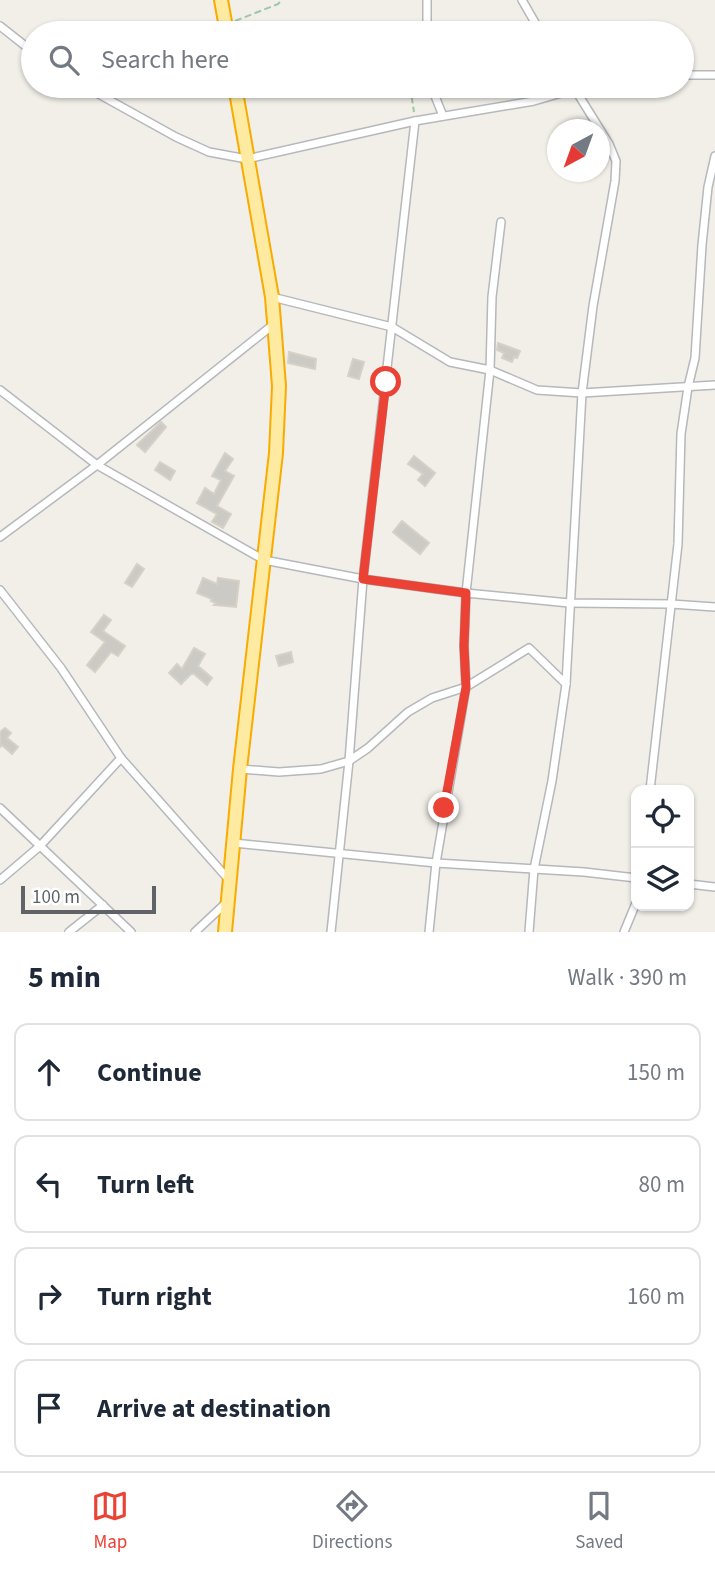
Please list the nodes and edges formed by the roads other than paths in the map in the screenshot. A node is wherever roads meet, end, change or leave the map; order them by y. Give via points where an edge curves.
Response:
1 (221, 0) edge
2 (427, 0) edge
3 (522, 0) edge
4 (225, 21) edge
5 (428, 21) edge
6 (534, 21) edge
7 (0, 26) edge
8 (21, 43) edge
9 (694, 75) edge
10 (715, 75) edge
11 (106, 98) edge
12 (238, 98) edge
13 (436, 98) edge
14 (543, 98) edge
15 (581, 98) edge
16 (443, 116) junction
17 (415, 121) junction
18 (715, 156) edge
19 (247, 159) junction
20 (501, 222) dead end
21 (272, 297) junction
22 (275, 324) junction
23 (392, 327) junction
24 (489, 370) junction
25 (715, 385) edge
26 (688, 387) junction
27 (0, 390) edge
28 (582, 393) junction
29 (97, 465) junction
30 (0, 537) edge
31 (264, 560) junction
32 (363, 579) junction
33 (0, 590) edge
34 (466, 593) junction
35 (569, 603) junction
36 (671, 604) junction
37 (715, 607) edge
38 (566, 684) junction
39 (466, 687) junction
40 (121, 758) junction
41 (349, 761) junction
42 (240, 769) junction
43 (651, 785) edge
44 (0, 808) edge
45 (234, 842) junction
46 (40, 846) junction
47 (340, 852) junction
48 (436, 863) junction
49 (534, 869) junction
50 (631, 878) edge
51 (0, 880) edge
52 (231, 881) junction
53 (694, 885) edge
54 (715, 887) edge
55 (228, 902) junction
56 (103, 905) junction
57 (633, 911) edge
58 (69, 932) edge
59 (131, 932) edge
60 (195, 932) edge
61 (225, 932) edge
62 (331, 932) edge
63 (429, 932) edge
64 (529, 932) edge
65 (624, 932) edge

1 - 4 highway
2 - 5 street
3 - 6 street
7 - 8 street
9 - 10 street
11 - 19 street via 209,152
12 - 19 highway
13 - 16 street
14 - 16 street
15 - 28 street via 615,161
16 - 17 street
17 - 19 street
17 - 23 street
18 - 26 street via 702,245 695,358
19 - 21 highway
20 - 24 street
21 - 22 highway
21 - 23 street
22 - 29 street
22 - 31 highway via 279,386 276,453
23 - 24 street via 450,362
23 - 32 street
24 - 28 street via 537,390
24 - 34 street
25 - 26 street
26 - 28 street
26 - 36 street
27 - 29 street
28 - 35 street
29 - 30 street
29 - 31 street
31 - 32 street
31 - 42 highway
32 - 34 street
32 - 41 street
33 - 40 street via 61,668
34 - 35 street
34 - 39 street
35 - 36 street
35 - 38 street
36 - 37 street
36 - 43 street
38 - 39 street via 530,648
38 - 49 street
39 - 41 street via 408,712
39 - 48 street
40 - 46 street
40 - 52 street
41 - 42 street via 321,769
41 - 47 street
42 - 45 highway
44 - 46 street
45 - 47 street
45 - 52 highway
46 - 51 street
46 - 56 street
47 - 48 street
47 - 62 street
48 - 49 street
48 - 63 street
49 - 50 street
49 - 64 street
52 - 55 highway
53 - 54 street
55 - 60 street
55 - 61 highway
56 - 58 street
56 - 59 street
57 - 65 street

